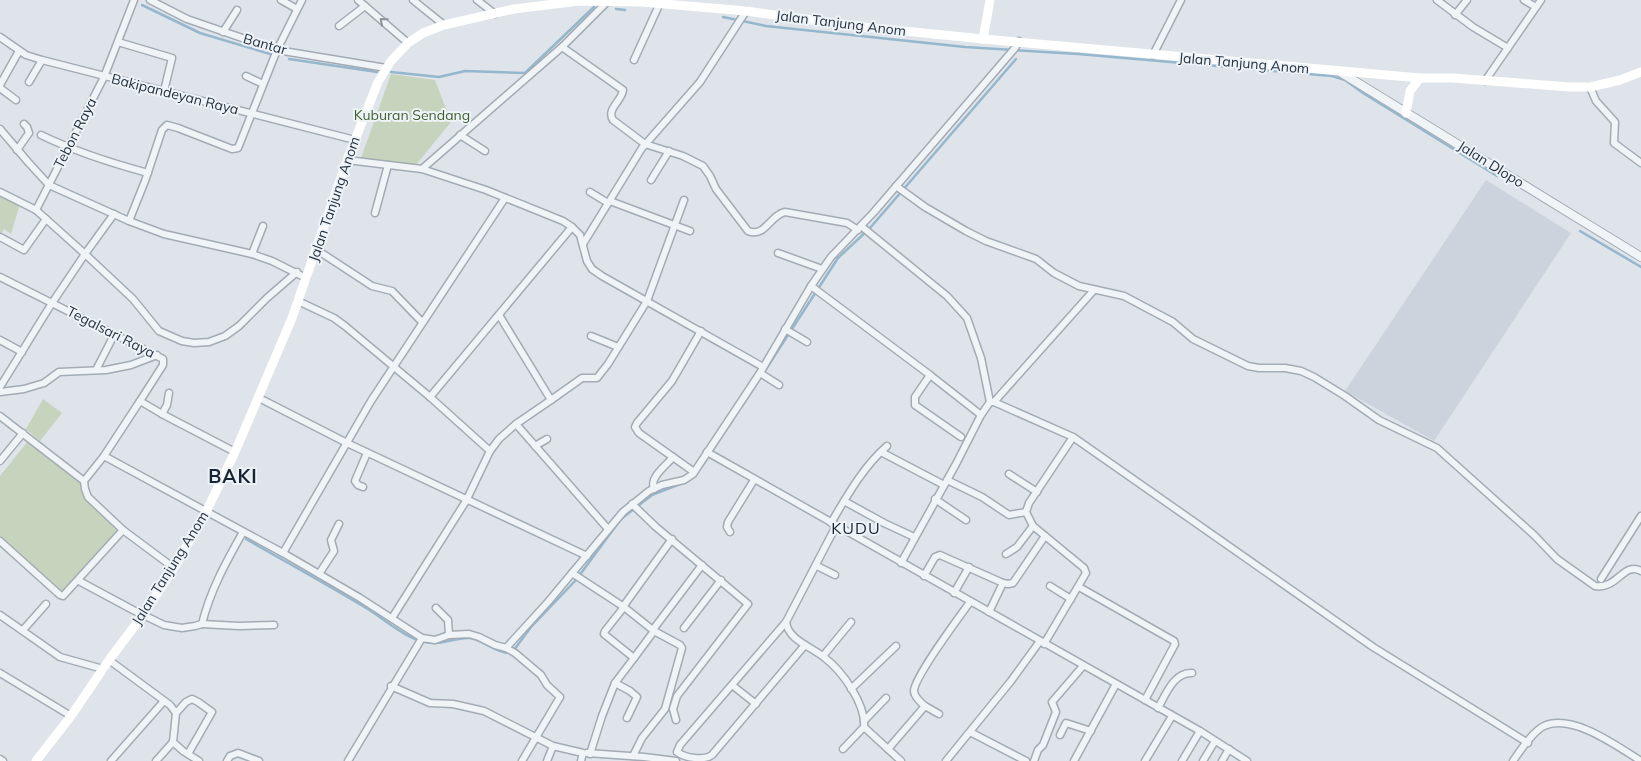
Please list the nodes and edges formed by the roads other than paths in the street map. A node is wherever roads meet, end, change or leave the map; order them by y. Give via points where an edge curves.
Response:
1 (134, 0) edge
2 (150, 0) edge
3 (281, 0) edge
4 (302, 0) edge
5 (358, 0) edge
6 (413, 0) edge
7 (477, 0) edge
8 (518, 0) edge
9 (608, 0) edge
10 (990, 0) edge
11 (1181, 0) edge
12 (1437, 0) edge
13 (1467, 0) edge
14 (1524, 0) edge
15 (1541, 0) edge
16 (641, 1) edge
17 (159, 2) edge
18 (656, 2) edge
19 (696, 3) edge
20 (365, 6) junction
21 (1536, 8) junction
22 (297, 9) junction
23 (514, 9) junction
24 (237, 10) dead end
25 (495, 14) junction
26 (1455, 15) junction
27 (743, 17) junction
28 (444, 25) junction
29 (339, 26) dead end
30 (223, 32) junction
31 (0, 37) edge
32 (983, 39) junction
33 (118, 42) junction
34 (408, 43) junction
35 (1017, 45) junction
36 (562, 47) junction
37 (1508, 48) junction
38 (19, 51) junction
39 (276, 51) junction
40 (1153, 55) junction
41 (42, 60) junction
42 (634, 60) dead end
43 (386, 68) junction
44 (1340, 72) junction
45 (1641, 72) edge
46 (246, 76) dead end
47 (104, 77) junction
48 (1420, 78) junction
49 (1485, 81) junction
50 (29, 82) dead end
51 (263, 84) junction
52 (0, 86) edge
53 (1590, 87) junction
54 (164, 90) junction
55 (16, 100) dead end
56 (252, 112) junction
57 (1406, 113) junction
58 (24, 124) dead end
59 (0, 129) edge
60 (42, 135) dead end
61 (460, 135) junction
62 (354, 140) junction
63 (645, 144) junction
64 (68, 148) junction
65 (17, 150) junction
66 (485, 151) dead end
67 (669, 151) junction
68 (347, 160) junction
69 (1641, 163) edge
70 (388, 165) junction
71 (422, 169) junction
72 (148, 173) junction
73 (651, 180) dead end
74 (49, 185) junction
75 (899, 189) junction
76 (0, 192) edge
77 (590, 192) dead end
78 (505, 198) junction
79 (684, 200) dead end
80 (609, 202) junction
81 (36, 210) junction
82 (375, 213) dead end
83 (114, 214) junction
84 (46, 219) junction
85 (129, 221) junction
86 (674, 225) junction
87 (263, 226) dead end
88 (572, 227) junction
89 (863, 229) junction
90 (690, 230) dead end
91 (0, 237) edge
92 (583, 244) junction
93 (317, 250) junction
94 (778, 253) dead end
95 (85, 254) junction
96 (252, 254) junction
97 (1641, 257) edge
98 (822, 269) junction
99 (297, 272) junction
100 (0, 277) edge
101 (306, 278) junction
102 (815, 289) junction
103 (1094, 290) junction
104 (298, 301) junction
105 (647, 301) junction
106 (52, 303) junction
107 (499, 315) junction
108 (422, 322) junction
109 (701, 331) junction
110 (789, 331) junction
111 (114, 335) junction
112 (591, 336) dead end
113 (0, 340) edge
114 (807, 342) dead end
115 (618, 347) junction
116 (22, 352) junction
117 (157, 355) junction
118 (394, 366) junction
119 (96, 370) junction
120 (762, 372) junction
121 (930, 375) junction
122 (1, 384) edge
123 (779, 385) dead end
124 (0, 392) edge
125 (169, 393) dead end
126 (430, 397) junction
127 (259, 398) junction
128 (551, 400) junction
129 (140, 401) junction
130 (992, 402) junction
131 (162, 414) junction
132 (981, 415) junction
133 (0, 416) edge
134 (516, 424) junction
135 (23, 433) junction
136 (960, 437) dead end
137 (1073, 437) junction
138 (547, 439) dead end
139 (346, 443) junction
140 (536, 446) junction
141 (887, 446) dead end
142 (490, 451) junction
143 (235, 452) junction
144 (881, 452) junction
145 (367, 453) junction
146 (710, 454) junction
147 (104, 456) junction
148 (673, 457) junction
149 (0, 461) edge
150 (694, 472) junction
151 (1009, 474) dead end
152 (754, 480) junction
153 (84, 481) junction
154 (945, 482) junction
155 (363, 487) dead end
156 (654, 489) junction
157 (1037, 492) junction
158 (935, 499) junction
159 (466, 501) junction
160 (844, 501) junction
161 (634, 507) junction
162 (207, 510) junction
163 (1026, 512) junction
164 (1641, 516) edge
165 (966, 520) dead end
166 (339, 524) dead end
167 (834, 525) junction
168 (1033, 526) junction
169 (608, 529) junction
170 (123, 530) junction
171 (243, 532) junction
172 (730, 532) dead end
173 (1045, 536) junction
174 (914, 537) junction
175 (672, 539) junction
176 (0, 541) edge
177 (283, 553) junction
178 (1006, 554) dead end
179 (587, 556) junction
180 (901, 563) junction
181 (702, 565) junction
182 (817, 566) junction
183 (969, 567) junction
184 (174, 568) junction
185 (1641, 571) edge
186 (319, 574) junction
187 (835, 575) dead end
188 (576, 576) junction
189 (924, 576) junction
190 (1601, 579) dead end
191 (721, 580) junction
192 (79, 581) junction
193 (1003, 583) junction
194 (1050, 586) dead end
195 (1079, 587) junction
196 (954, 593) junction
197 (1071, 599) junction
198 (970, 602) junction
199 (46, 604) dead end
200 (624, 605) junction
201 (436, 608) dead end
202 (989, 612) junction
203 (0, 615) edge
204 (143, 615) junction
205 (392, 618) junction
206 (786, 622) junction
207 (852, 622) dead end
208 (202, 624) junction
209 (274, 625) dead end
210 (684, 628) dead end
211 (654, 629) junction
212 (23, 630) junction
213 (449, 635) junction
214 (421, 640) junction
215 (1042, 642) junction
216 (805, 645) junction
217 (896, 646) dead end
218 (511, 650) junction
219 (823, 656) junction
220 (634, 658) junction
221 (109, 660) junction
222 (1083, 666) junction
223 (103, 669) junction
224 (0, 673) edge
225 (1192, 674) dead end
226 (615, 684) junction
227 (1116, 684) junction
228 (732, 685) junction
229 (391, 686) junction
230 (852, 689) junction
231 (886, 698) dead end
232 (1145, 700) junction
233 (164, 701) junction
234 (756, 704) junction
235 (925, 706) junction
236 (1158, 708) junction
237 (176, 713) junction
238 (939, 714) dead end
239 (71, 716) junction
240 (1172, 716) junction
241 (627, 718) dead end
242 (676, 720) dead end
243 (1054, 720) junction
244 (1066, 722) junction
245 (864, 724) junction
246 (1091, 731) junction
247 (1200, 731) junction
248 (970, 732) junction
249 (1060, 735) dead end
250 (537, 738) junction
251 (1215, 741) junction
252 (173, 742) junction
253 (1528, 743) junction
254 (554, 746) junction
255 (843, 749) dead end
256 (888, 749) junction
257 (1229, 749) junction
258 (587, 753) junction
259 (188, 754) junction
260 (633, 756) junction
261 (1639, 760) edge
262 (36, 761) edge
263 (111, 761) edge
264 (156, 761) edge
265 (199, 761) edge
266 (227, 761) edge
267 (259, 761) edge
268 (348, 761) edge
269 (522, 761) edge
270 (547, 761) edge
271 (581, 761) edge
272 (676, 761) edge
273 (901, 761) edge
274 (946, 761) edge
275 (1026, 761) edge
276 (1034, 761) edge
277 (1074, 761) edge
278 (1144, 761) edge
279 (1182, 761) edge
280 (1203, 761) edge
281 (1222, 761) edge
282 (1247, 761) edge
283 (1512, 761) edge

1 - 33 street, Tebon Raya
2 - 17 street, Bantar
3 - 22 street
4 - 22 street
5 - 20 street
6 - 28 street
7 - 25 street
8 - 23 street
9 - 16 main road, Jalan Tanjung Anom
9 - 23 main road, Jalan Tanjung Anom
9 - 36 street
10 - 32 main road
11 - 40 street
12 - 26 street
13 - 26 street
14 - 21 street
15 - 21 street
16 - 18 main road, Jalan Tanjung Anom
17 - 30 street, Bantar via 187,19
18 - 19 main road, Jalan Tanjung Anom
18 - 42 street
19 - 27 main road, Jalan Tanjung Anom
20 - 29 street
34 -> 20 street
21 - 37 street
22 - 39 street
23 - 25 main road, Jalan Tanjung Anom
24 - 30 street
25 - 28 main road, Jalan Tanjung Anom
26 - 37 street
27 - 32 main road, Jalan Tanjung Anom
27 - 63 street via 700,82
28 - 34 main road, Jalan Tanjung Anom
30 - 39 street, Bantar
31 - 38 street, Bakipandeyan Raya
32 - 35 main road, Jalan Tanjung Anom
33 - 47 street, Tebon Raya
33 - 54 street via 172,58
34 - 43 main road, Jalan Tanjung Anom
35 - 40 main road, Jalan Tanjung Anom
35 - 75 street
36 - 61 street
36 - 63 street via 623,90 610,117
37 - 49 street
38 - 41 street, Bakipandeyan Raya
38 - 52 street
39 - 43 street, Bantar
39 - 51 street
40 - 44 main road, Jalan Tanjung Anom
41 - 47 street, Bakipandeyan Raya
41 - 50 street
43 - 62 main road, Jalan Tanjung Anom
44 - 48 main road, Jalan Tanjung Anom
44 - 57 street, Jalan Dlopo
45 - 53 main road, Jalan Tanjung Anom
46 - 51 street
47 - 54 street, Bakipandeyan Raya
47 - 64 street, Tebon Raya
48 - 49 main road, Jalan Tanjung Anom
48 - 57 main road via 1410,91
49 - 53 main road, Jalan Tanjung Anom
51 - 56 street
52 - 55 street
53 - 69 street via 1596,101 1616,124 1614,143
54 - 56 street, Bakipandeyan Raya
56 - 62 street, Bakipandeyan Raya
56 - 72 street via 235,149 167,125 162,130
57 - 97 street, Jalan Dlopo
58 - 65 street via 29,133
59 - 65 street
60 - 64 street
61 - 66 street
61 - 71 street
62 - 68 main road, Jalan Tanjung Anom
63 - 67 street
63 - 80 street
64 - 72 street
64 - 74 street, Tebon Raya
65 - 74 street
67 - 73 street
67 - 89 street via 703,166 748,231 761,231 785,212
68 - 70 street
68 - 93 main road, Jalan Tanjung Anom
70 - 71 street
70 - 82 street
71 - 78 street
72 - 85 street
74 - 81 street, Tebon Raya
74 - 83 street
75 - 89 street
75 - 103 street via 966,231 1036,259 1064,279
76 - 81 street
77 - 80 street
78 - 88 street
78 - 108 street
79 - 86 street
80 - 86 street
80 - 92 street
81 - 84 street
83 - 85 street
83 - 95 street, Tegalsari Raya
84 - 91 street via 24,250
84 - 95 street
85 - 96 street via 164,234
86 - 90 street
86 - 105 street
87 - 96 street
88 - 92 street
88 - 107 street
89 - 98 street
89 - 130 street via 947,296 967,318
92 - 105 street via 592,269
93 - 101 main road, Jalan Tanjung Anom
93 - 108 street via 372,286 392,291
94 - 98 street
95 - 99 street via 133,299 160,330 194,343 225,336
95 - 106 street, Tegalsari Raya
96 - 99 street
98 - 102 street
99 - 101 street
100 - 106 street, Tegalsari Raya
101 - 104 main road, Jalan Tanjung Anom
102 - 110 street
102 - 121 street
103 - 130 street
103 - 185 street via 1112,292 1132,300 1173,322 1193,339 1248,366 1301,371 1379,420 1437,448 1534,535 1556,559 1595,586 1610,585 1634,568
104 - 118 street via 334,318
104 - 127 main road, Jalan Tanjung Anom
105 - 109 street
105 - 115 street
106 - 111 street, Tegalsari Raya
106 - 116 street, Tegalsari Raya
107 - 126 street
107 - 128 street
108 - 118 street
109 - 120 street
109 - 148 street via 672,381 635,425 638,432
110 - 114 street
110 - 120 street
111 - 117 street, Tegalsari Raya
111 - 119 street
112 - 115 street
113 - 116 street
115 - 128 street via 597,378 582,378
116 - 122 street, Tegalsari Raya
117 - 119 street via 131,365
117 - 129 street, Tegalsari Raya via 163,359 163,365
118 - 126 street
118 - 139 street
119 - 124 street via 59,372 44,383
120 - 123 street
120 - 146 street
121 - 132 street
121 - 136 street via 915,397 914,405
125 - 131 street
126 - 142 street
127 - 139 street
127 - 143 main road, Jalan Tanjung Anom
128 - 134 street
129 - 131 street
129 - 147 street
130 - 132 street
130 - 137 street
131 - 143 street
132 - 154 street
133 - 135 street
134 - 140 street
134 - 142 street
135 - 149 street
135 - 153 street
137 - 157 street
137 - 253 street via 1373,647
138 - 140 street
139 - 145 street
139 - 177 street
140 - 169 street
141 - 144 street
142 - 159 street
143 - 162 main road, Jalan Tanjung Anom
144 - 154 street
144 - 160 street
145 - 155 street via 355,481
145 - 159 street
146 - 150 street
146 - 152 street
147 - 153 street
147 - 162 street
148 - 150 street
148 - 156 street via 653,479
150 - 156 street via 684,480
151 - 157 street
152 - 167 street
152 - 172 street via 728,522
153 - 170 street via 88,497
154 - 158 street
154 - 163 street via 982,497 1009,515
156 - 161 street
157 - 163 street
158 - 165 street
158 - 174 street
159 - 179 street
159 - 205 street
160 - 167 street
160 - 174 street
161 - 169 street
161 - 175 street
162 - 171 street
162 - 184 main road, Jalan Tanjung Anom
163 - 168 street
164 - 190 street
166 - 186 street via 332,540 334,551
167 - 180 street
167 - 182 street
168 - 173 street
168 - 178 street via 1017,547
169 - 179 street
170 - 184 street
170 - 192 street
171 - 177 street
171 - 208 street via 216,583
173 - 193 street via 1013,583
173 - 195 street via 1086,571
174 - 180 street
175 - 181 street
175 - 200 street
176 - 192 street via 62,596
177 - 186 street
179 - 188 street
180 - 189 street
181 - 191 street
181 - 211 street
182 - 187 street
182 - 206 street
183 - 189 street via 940,555 936,556
183 - 193 street
183 - 196 street
184 - 204 main road, Jalan Tanjung Anom
186 - 205 street
188 - 200 street
188 - 218 street
189 - 196 street
191 - 210 street
191 - 242 street via 748,604 677,696 672,710
192 - 204 street
193 - 202 street
194 - 197 street
195 - 197 street
195 - 232 street via 1174,640 1175,644
196 - 198 street
197 - 215 street
198 - 202 street
198 - 235 street via 928,661 914,688
199 - 212 street
200 - 211 street
200 - 220 street via 604,634
201 - 213 street via 448,620
202 - 215 street
203 - 212 street
204 - 208 street via 173,627 188,628
204 - 221 main road, Jalan Tanjung Anom
205 - 214 street
206 - 216 street via 789,631
206 - 228 street
207 - 219 street
208 - 209 street
211 - 220 street
211 - 260 street via 683,649 665,709 636,746
212 - 223 street via 60,657
213 - 214 street
213 - 218 street via 469,634
214 - 229 street
215 - 222 street
215 - 248 street
216 - 219 street
216 - 234 street
217 - 230 street
218 - 250 street via 541,675 560,697
219 - 230 street
220 - 226 street
221 - 223 main road, Jalan Tanjung Anom
221 - 233 street
222 - 227 street
222 - 243 street via 1052,702 1056,710
223 - 239 main road, Jalan Tanjung Anom
224 - 239 street
225 - 236 street via 1183,674 1173,682
226 - 241 street via 637,697
226 - 258 street
227 - 232 street
227 - 246 street
228 - 234 street
228 - 234 street via 680,745 679,754 709,758
229 - 250 street via 430,703 484,711
229 - 268 street
230 - 245 street
231 - 245 street
232 - 236 street
233 - 237 street
233 - 263 street
235 - 238 street
235 - 256 street
236 - 240 street
237 - 252 street
237 - 259 street via 192,699 212,712
239 - 262 main road, Jalan Tanjung Anom
240 - 247 street
240 - 278 street
243 - 244 street
243 - 276 street
244 - 246 street
244 - 249 street
245 - 255 street
245 - 256 street
246 - 277 street
247 - 251 street
247 - 279 street
248 - 274 street
248 - 275 street
250 - 254 street
250 - 269 street
251 - 257 street
251 - 280 street
252 - 259 street
252 - 264 street
253 - 261 street via 1544,726 1567,725 1600,736
253 - 283 street
254 - 258 street
254 - 270 street
256 - 273 street
257 - 281 street
257 - 282 street
258 - 260 street
258 - 271 street
259 - 265 street
260 - 272 street
266 - 267 street via 238,753

